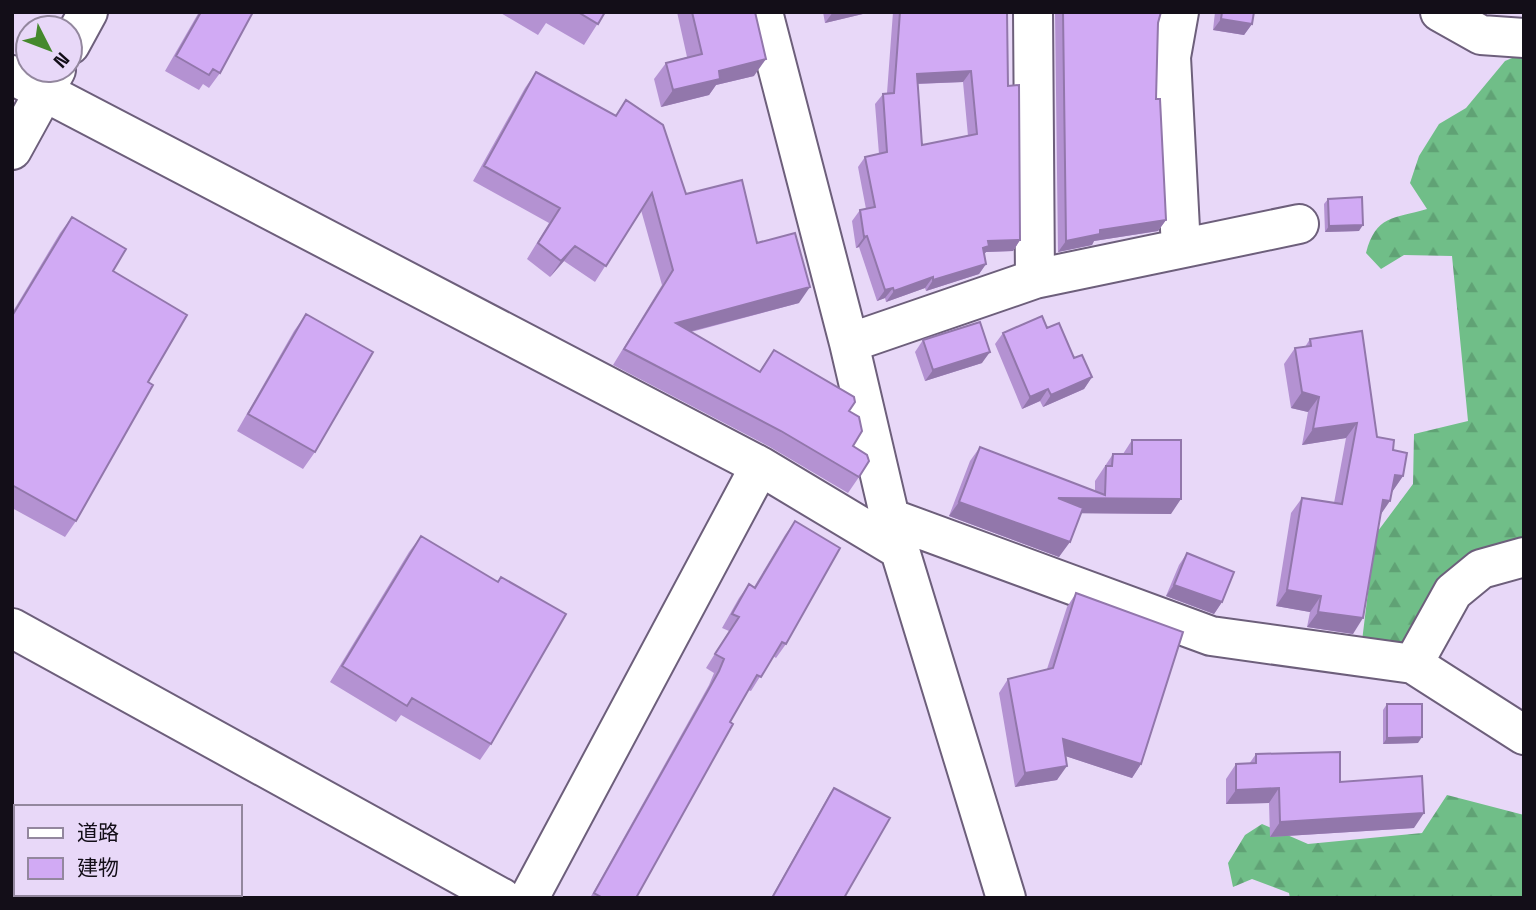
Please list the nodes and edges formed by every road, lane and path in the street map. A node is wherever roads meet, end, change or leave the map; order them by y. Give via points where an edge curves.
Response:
1 (763, 12) edge
2 (1033, 12) edge
3 (1179, 12) edge
4 (1440, 12) edge
5 (1524, 38) edge
6 (35, 84) edge
7 (46, 84) edge
8 (12, 150) edge
9 (1299, 224) dead end
10 (1181, 248) junction
11 (1035, 279) junction
12 (849, 343) junction
13 (760, 466) junction
14 (895, 534) junction
15 (1524, 557) edge
16 (12, 628) edge
17 (1413, 664) junction
18 (1524, 735) edge
19 (502, 898) edge
20 (529, 898) edge
21 (1006, 898) edge

1 - 12 street
2 - 11 street
3 - 10 street via 1171,57
4 - 5 street via 1481,35
6 - 8 street
7 - 13 street
9 - 10 street
10 - 11 street
11 - 12 street
12 - 14 street
13 - 14 street
13 - 20 street
14 - 17 street via 1211,636
14 - 21 street
15 - 17 street via 1480,569 1453,592
16 - 19 street
17 - 18 street

